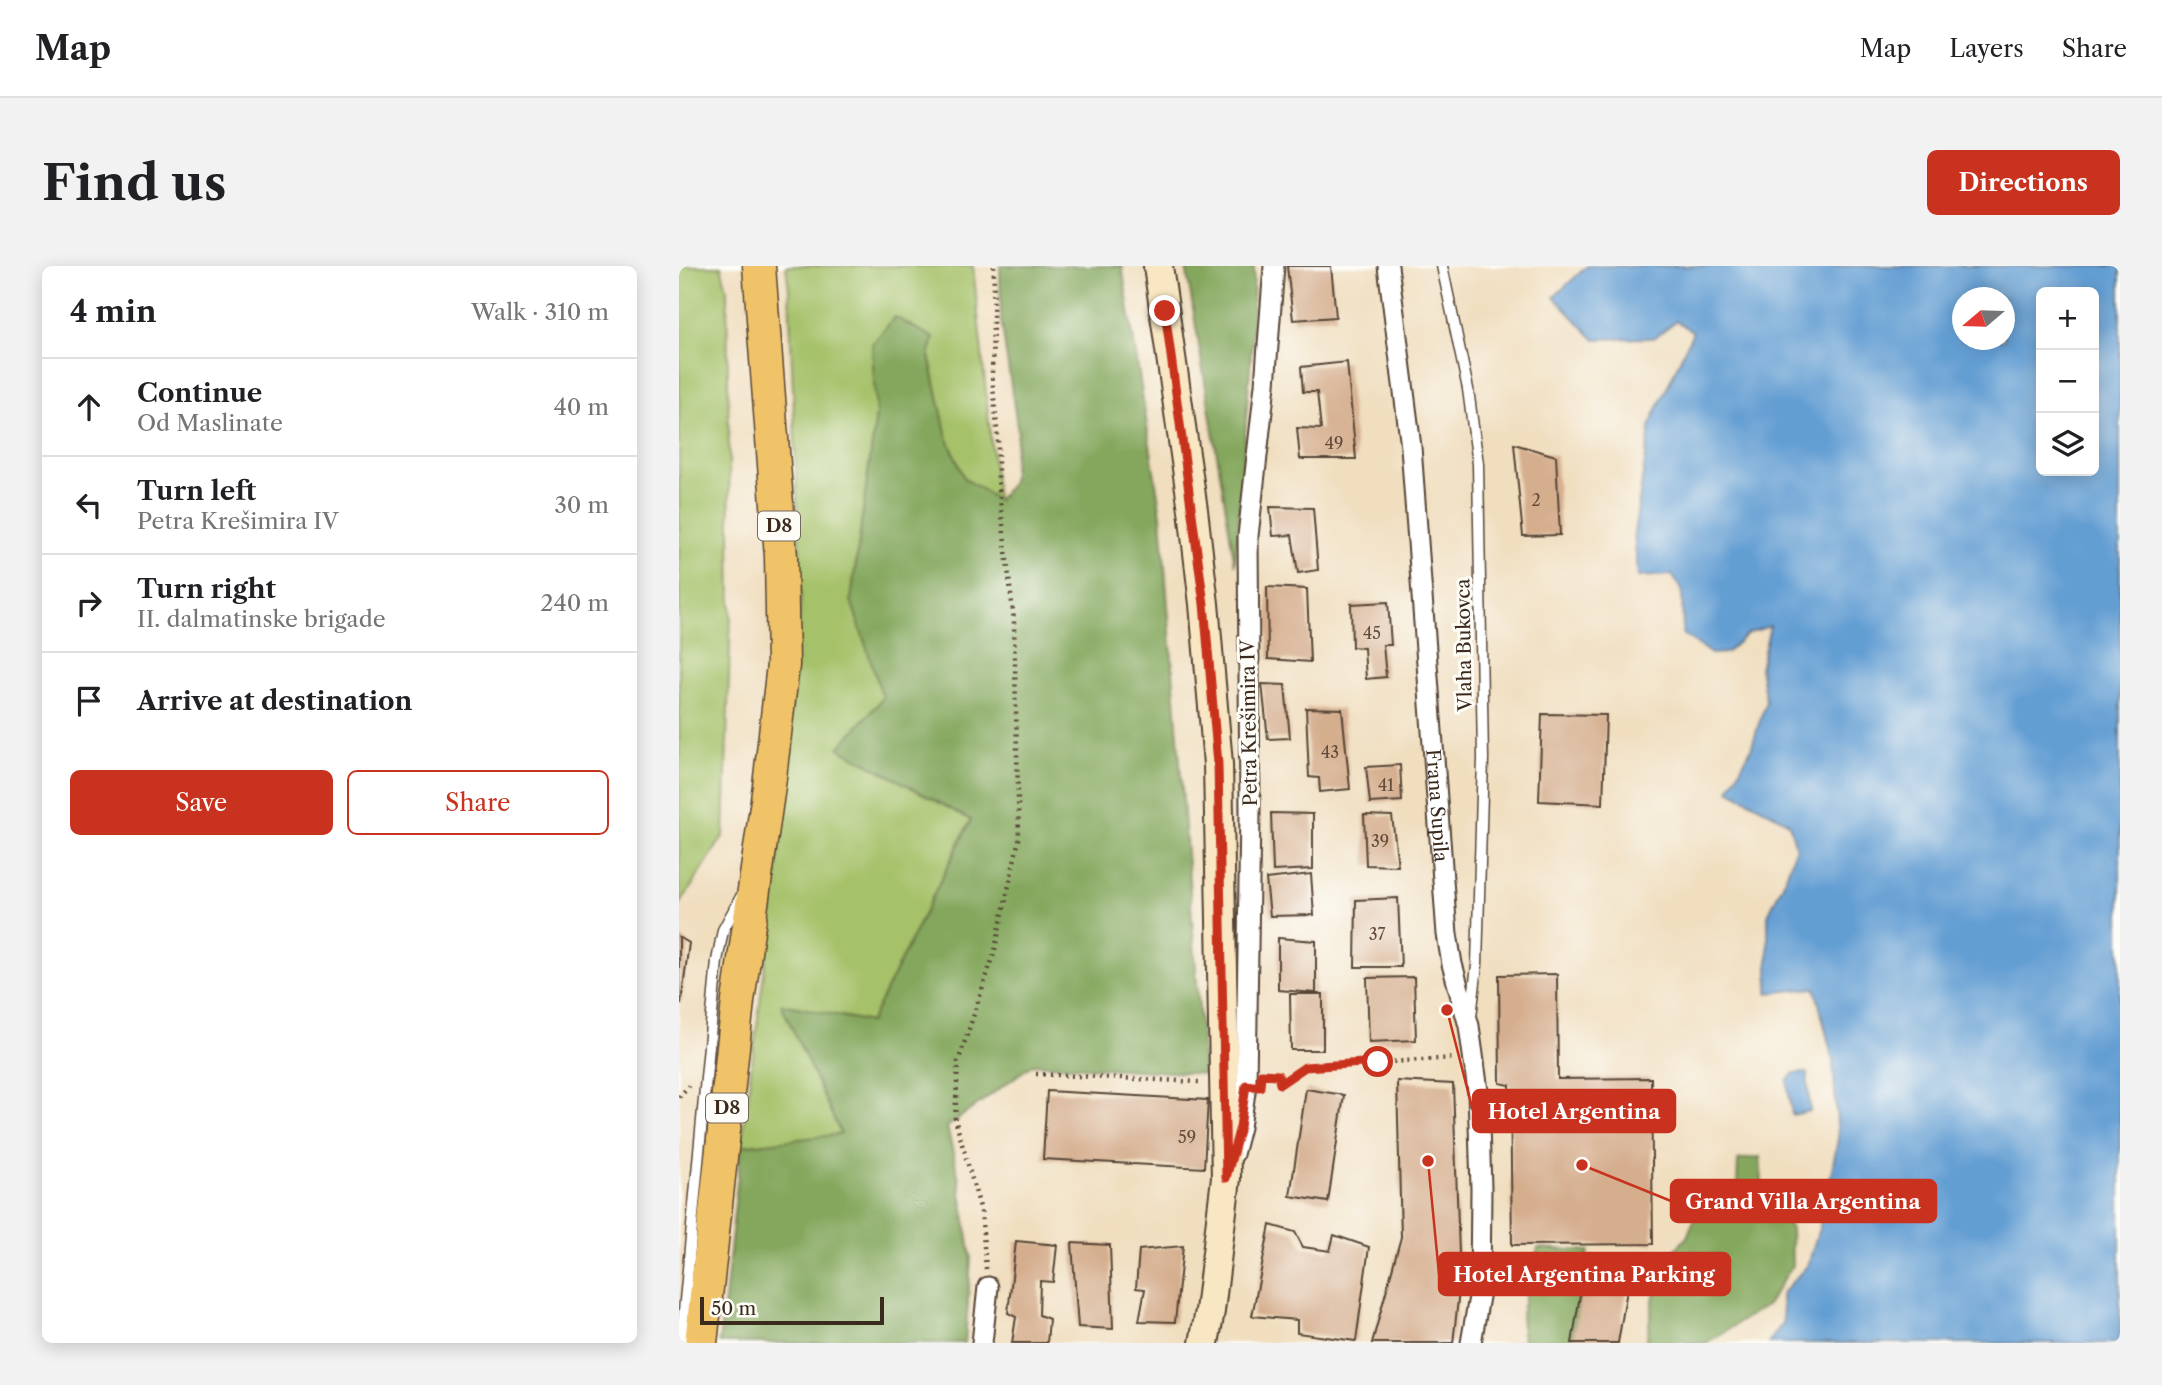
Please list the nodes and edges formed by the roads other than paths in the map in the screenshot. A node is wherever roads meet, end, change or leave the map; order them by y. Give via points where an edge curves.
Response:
1 (759, 266) edge
2 (1158, 266) edge
3 (1274, 266) edge
4 (1388, 266) edge
5 (1441, 266) edge
6 (756, 874) junction
7 (1469, 1026) junction
8 (1235, 1084) junction
9 (988, 1287) road end
10 (681, 1343) edge
11 (701, 1343) edge
12 (982, 1343) edge
13 (1204, 1343) edge
14 (1471, 1343) edge

1 - 6 main road, D8 via 783,619 781,679
2 - 8 street via 1204,604 1217,750
3 - 8 street, Petra Krešimira IV via 1248,536 1250,813
4 - 7 street, Frana Supila via 1412,460 1447,934
5 - 7 lane, Vlaha Bukovca via 1468,389 1478,464 1483,758 1477,965
6 - 10 lane via 723,930 717,961
6 - 11 main road, D8
7 - 14 street, Frana Supila via 1479,1091 1481,1189 1481,1279
8 - 13 street
9 - 12 street

